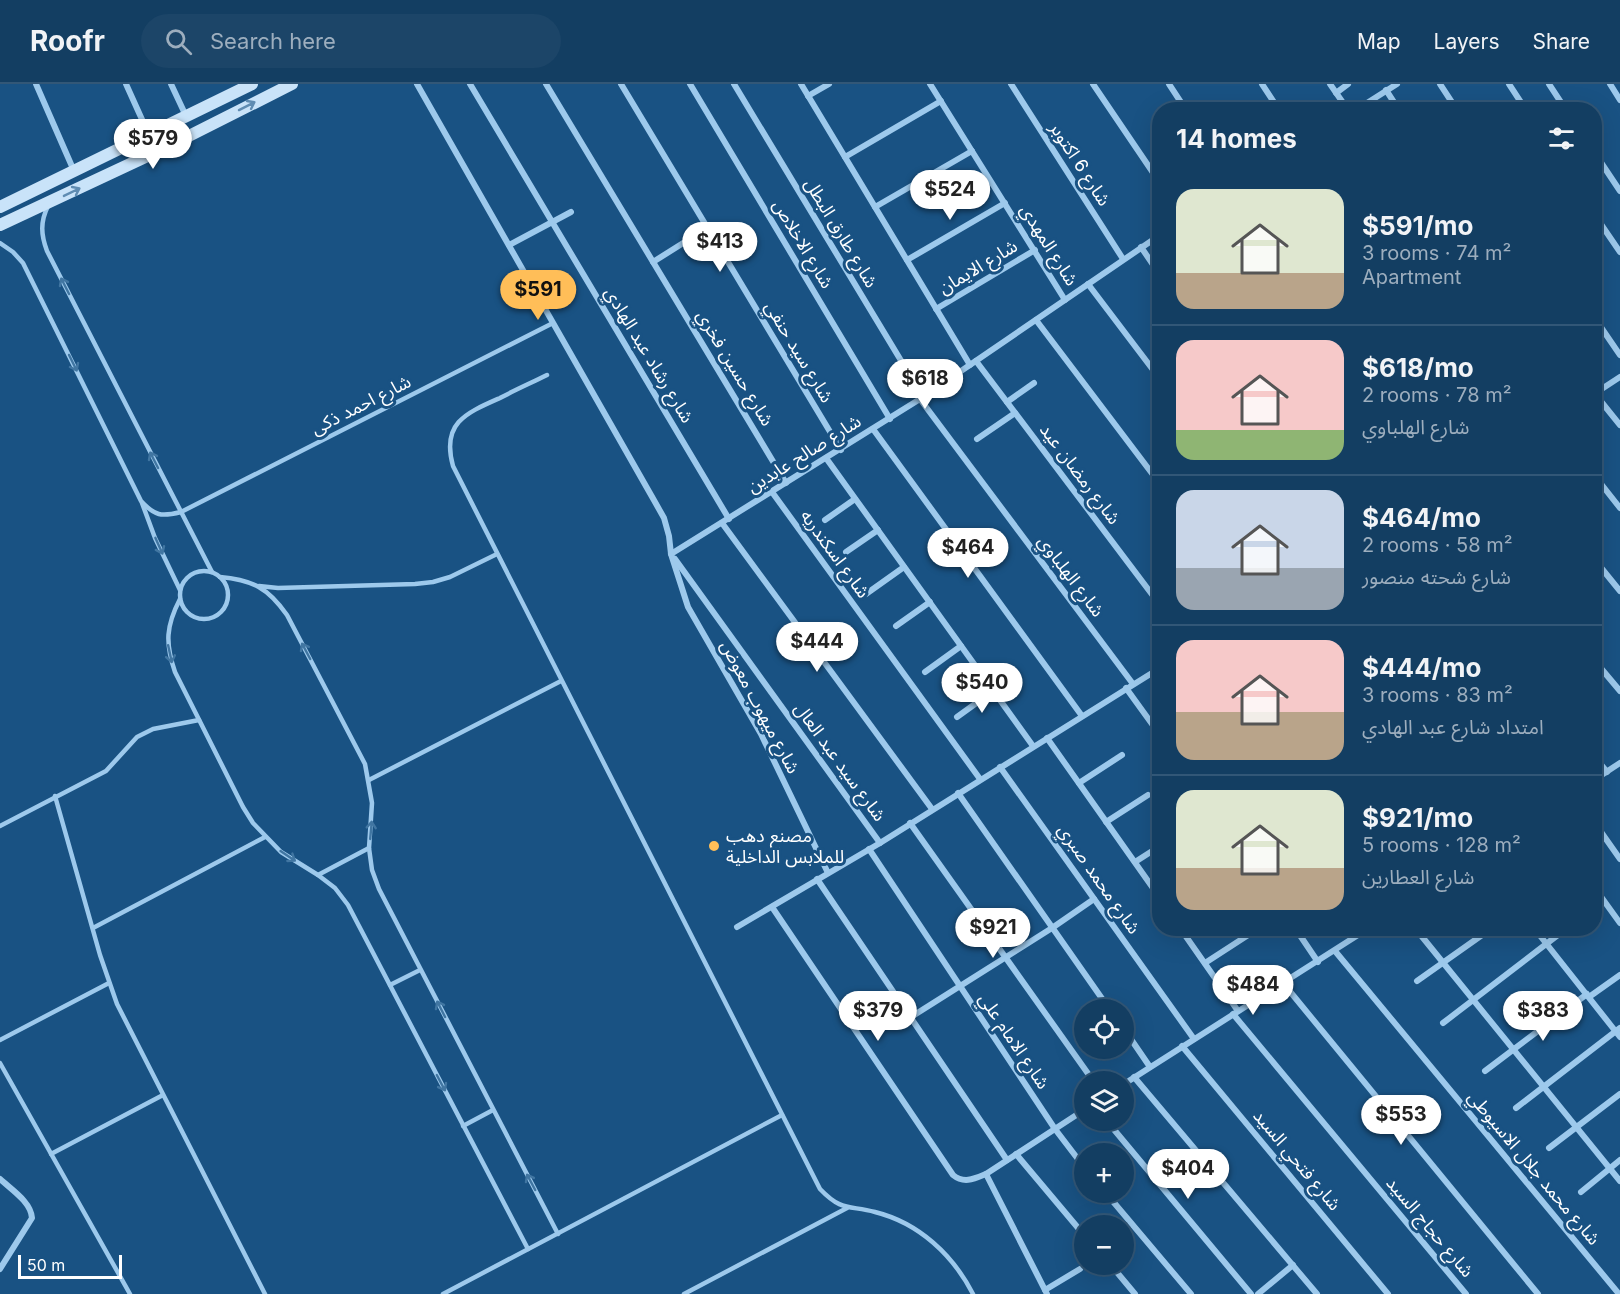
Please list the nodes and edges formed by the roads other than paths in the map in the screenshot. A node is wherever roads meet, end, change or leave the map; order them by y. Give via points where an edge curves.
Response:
1 (36, 84) edge
2 (126, 84) edge
3 (171, 84) edge
4 (252, 84) edge
5 (292, 84) edge
6 (417, 84) edge
7 (470, 84) edge
8 (546, 84) edge
9 (621, 84) edge
10 (690, 84) edge
11 (734, 84) edge
12 (801, 84) edge
13 (829, 84) edge
14 (930, 84) edge
15 (1011, 84) edge
16 (1093, 84) edge
17 (1169, 84) edge
18 (1262, 84) edge
19 (1330, 84) edge
20 (1348, 84) edge
21 (1397, 84) edge
22 (1440, 84) edge
23 (1509, 84) edge
24 (1549, 84) edge
25 (1610, 84) edge
26 (229, 89) edge
27 (1386, 90) junction
28 (1336, 93) junction
29 (808, 96) junction
30 (1620, 100) edge
31 (941, 101) junction
32 (1181, 102) edge
33 (1274, 102) edge
34 (1342, 102) edge
35 (1368, 102) edge
36 (1394, 102) edge
37 (1452, 102) edge
38 (1521, 102) edge
39 (1561, 102) edge
40 (186, 117) junction
41 (149, 135) junction
42 (972, 151) junction
43 (845, 157) junction
44 (1602, 164) edge
45 (74, 171) junction
46 (1152, 171) edge
47 (1620, 191) edge
48 (49, 203) junction
49 (1005, 203) junction
50 (1, 204) edge
51 (875, 207) junction
52 (571, 212) dead end
53 (552, 222) junction
54 (5, 223) edge
55 (1602, 226) edge
56 (707, 228) junction
57 (1152, 240) edge
58 (0, 243) edge
59 (509, 245) junction
60 (1141, 248) junction
61 (1035, 250) junction
62 (1620, 252) edge
63 (907, 260) junction
64 (1123, 260) junction
65 (653, 262) junction
66 (1152, 264) edge
67 (1088, 284) junction
68 (1065, 300) junction
69 (936, 309) junction
70 (1036, 320) junction
71 (554, 323) junction
72 (1602, 329) edge
73 (1620, 356) edge
74 (976, 361) junction
75 (970, 365) junction
76 (1152, 368) edge
77 (547, 375) dead end
78 (1620, 377) edge
79 (1034, 383) dead end
80 (1602, 389) edge
81 (922, 398) junction
82 (1007, 402) junction
83 (1602, 402) edge
84 (1016, 413) junction
85 (890, 419) junction
86 (1620, 424) edge
87 (873, 429) junction
88 (977, 440) dead end
89 (841, 450) junction
90 (826, 458) junction
91 (1152, 473) edge
92 (786, 483) junction
93 (1602, 486) edge
94 (772, 492) junction
95 (855, 499) junction
96 (141, 501) junction
97 (1620, 508) edge
98 (181, 512) junction
99 (729, 519) junction
100 (825, 520) dead end
101 (722, 523) junction
102 (878, 530) junction
103 (846, 552) dead end
104 (496, 554) junction
105 (671, 554) junction
106 (904, 567) junction
107 (1602, 569) edge
108 (212, 572) junction
109 (220, 577) junction
110 (259, 586) junction
111 (180, 590) junction
112 (1620, 591) edge
113 (866, 594) dead end
114 (1152, 594) edge
115 (180, 599) junction
116 (930, 602) junction
117 (896, 626) dead end
118 (961, 646) junction
119 (1602, 670) edge
120 (926, 672) dead end
121 (1152, 673) edge
122 (561, 681) junction
123 (1130, 686) junction
124 (993, 691) junction
125 (1620, 691) edge
126 (1082, 716) junction
127 (957, 717) dead end
128 (199, 720) junction
129 (1152, 722) edge
130 (1047, 738) junction
131 (1033, 747) junction
132 (1122, 755) dead end
133 (1620, 763) edge
134 (1602, 766) edge
135 (1000, 767) junction
136 (1607, 772) junction
137 (1602, 775) edge
138 (980, 779) junction
139 (369, 780) junction
140 (1079, 783) junction
141 (957, 794) junction
142 (1148, 795) dead end
143 (56, 796) junction
144 (932, 809) junction
145 (1106, 822) junction
146 (910, 823) junction
147 (0, 826) edge
148 (1602, 833) edge
149 (265, 837) junction
150 (880, 843) junction
151 (369, 848) junction
152 (869, 849) junction
153 (1152, 851) edge
154 (1620, 859) edge
155 (1135, 862) junction
156 (828, 873) junction
157 (318, 875) junction
158 (817, 879) junction
159 (1152, 886) edge
160 (1602, 898) edge
161 (1094, 899) junction
162 (772, 906) junction
163 (1620, 923) edge
164 (737, 927) dead end
165 (93, 928) junction
166 (1053, 928) junction
167 (1186, 936) edge
168 (1247, 936) edge
169 (1300, 936) edge
170 (1357, 936) edge
171 (1421, 936) edge
172 (1481, 936) edge
173 (1540, 936) edge
174 (1557, 936) edge
175 (1547, 944) junction
176 (1335, 951) junction
177 (1006, 957) junction
178 (1318, 962) junction
179 (1205, 963) junction
180 (1443, 963) junction
181 (420, 970) junction
182 (1620, 975) edge
183 (1417, 981) dead end
184 (109, 983) junction
185 (1283, 983) junction
186 (390, 986) junction
187 (960, 986) junction
188 (1588, 996) junction
189 (1102, 999) edge
190 (1473, 999) junction
191 (1236, 1012) junction
192 (910, 1017) junction
193 (1443, 1023) dead end
194 (1619, 1032) edge
195 (1194, 1039) junction
196 (0, 1041) edge
197 (1134, 1044) edge
198 (1182, 1046) junction
199 (1514, 1049) junction
200 (0, 1063) edge
201 (1150, 1067) junction
202 (1086, 1071) edge
203 (1485, 1071) dead end
204 (1134, 1077) joint
205 (1544, 1086) junction
206 (1620, 1094) edge
207 (163, 1095) junction
208 (1516, 1108) dead end
209 (493, 1110) junction
210 (782, 1116) junction
211 (1074, 1117) edge
212 (463, 1126) junction
213 (1577, 1127) junction
214 (1055, 1129) junction
215 (1115, 1131) edge
216 (1549, 1148) dead end
217 (51, 1154) junction
218 (1016, 1154) junction
219 (1074, 1154) edge
220 (1007, 1160) junction
221 (1620, 1160) edge
222 (1610, 1168) junction
223 (986, 1173) junction
224 (0, 1179) edge
225 (1620, 1181) edge
226 (1581, 1192) dead end
227 (1114, 1203) edge
228 (847, 1208) junction
229 (1074, 1222) edge
230 (558, 1234) junction
231 (528, 1249) junction
232 (1293, 1264) junction
233 (0, 1269) edge
234 (1074, 1273) edge
235 (1119, 1275) edge
236 (1046, 1292) edge
237 (130, 1294) edge
238 (265, 1294) edge
239 (443, 1294) edge
240 (684, 1294) edge
241 (973, 1294) edge
242 (1135, 1294) edge
243 (1191, 1294) edge
244 (1251, 1294) edge
245 (1258, 1294) edge
246 (1317, 1294) edge
247 (1388, 1294) edge
248 (1466, 1294) edge
249 (1538, 1294) edge
250 (1619, 1294) edge

1 - 45 street
2 - 41 street
3 - 40 street
4 - 26 street
48 -> 5 street
6 - 59 street, شارع ميهوب معوض
7 - 53 street, شارع رشاد عبد الهادي
8 - 65 street, شارع حسين فخري
9 - 56 street, شارع سيد حنفي
10 - 85 street, شارع الاخلاص
11 - 81 street, شارع طارق البطل
12 - 29 street
13 - 29 street
14 - 31 street, شارع المهدي
15 - 64 street, شارع 6 اكتوبر
16 - 46 street
17 - 32 street
18 - 33 street
19 - 28 street
20 - 28 street
21 - 27 street
22 - 37 street
23 - 38 street
24 - 39 street
25 - 30 street
26 - 40 street
27 - 35 street
27 - 36 street
28 - 34 street
29 - 43 street
31 - 42 street, شارع المهدي
31 - 43 street
40 - 41 street
41 - 45 street
42 - 49 street, شارع المهدي
42 - 51 street
43 - 51 street
44 - 47 street
45 - 50 street
48 - 54 street
98 -> 48 lane via 47,251 41,226
49 - 61 street, شارع المهدي
49 - 63 street
50 - 54 street
51 - 63 street
52 - 53 street
53 - 59 street
53 - 99 street, شارع رشاد عبد الهادي
55 - 62 street
56 - 65 street
56 - 89 street, شارع سيد حنفي
57 - 60 street, شارع صالح عابدين
58 -> 96 lane via 23,263
59 - 71 street, شارع ميهوب معوض
60 - 64 street, شارع صالح عابدين
60 - 66 street
61 - 68 street, شارع المهدي
61 - 69 street, شارع الايمان
63 - 69 street
64 - 67 street, شارع صالح عابدين
65 - 92 street, شارع حسين فخري
67 - 68 street, شارع صالح عابدين
67 - 76 street
68 - 70 street, شارع صالح عابدين
69 - 75 street
70 - 74 street, شارع صالح عابدين
70 - 91 street
71 - 98 lane, شارع احمد ذكى
71 - 105 street, شارع ميهوب معوض via 660,510
72 - 73 street
74 - 75 street, شارع صالح عابدين
74 - 82 street, شارع رمضان عيد
75 - 81 street, شارع صالح عابدين
77 - 104 lane via 470,412 450,435 448,451 453,466
78 - 80 street
79 - 82 street
81 - 85 street, شارع صالح عابدين
81 - 123 street, شارع الهلباوي
82 - 84 street, شارع رمضان عيد
83 - 86 street
84 - 88 street
84 - 114 street, شارع رمضان عيد
85 - 87 street, شارع صالح عابدين
87 - 89 street, شارع صالح عابدين
87 - 126 street
89 - 90 street, شارع صالح عابدين
90 - 92 street, شارع صالح عابدين
90 - 95 street
92 - 94 street, شارع صالح عابدين
93 - 97 street
94 - 99 street, شارع صالح عابدين
94 - 138 street, شارع اسكندريه
95 - 100 street
95 - 102 street
96 - 98 lane, شارع احمد ذكى via 151,512 165,516
96 -> 111 lane
98 - 108 lane
99 - 101 street, شارع صالح عابدين
101 - 105 street, شارع صالح عابدين
101 - 144 street
102 - 103 street
102 - 106 street
104 - 110 lane via 450,577 415,584
104 - 122 lane
105 - 150 street, شارع سيد عبد العال
105 - 156 street, شارع ميهوب معوض via 688,607 760,734
106 - 113 street
106 - 116 street
107 - 112 street
108 - 109 lane
108 - 111 lane via 192,574
109 - 110 lane
109 - 115 lane via 228,599 212,618 188,614
139 -> 110 lane via 358,749 287,615 276,599
111 - 115 lane
115 -> 128 lane via 171,616 168,654
116 - 117 street
116 - 118 street
118 - 120 street
118 - 124 street
119 - 125 street
121 - 123 street
122 - 139 lane
122 - 210 lane
123 - 126 street
123 - 129 street, شارع الهلباوي
124 - 127 street
124 - 131 street
126 - 130 street
128 - 143 lane via 153,729 137,737 106,771
128 - 149 lane via 243,807
130 - 131 street
130 - 140 street
131 - 135 street
132 - 140 street
133 - 136 street
134 - 136 street
135 - 138 street
135 - 161 street, شارع محمد صبري
136 - 137 street
138 - 141 street
151 -> 139 lane
140 - 145 street
141 - 144 street
141 - 166 street
142 - 145 street
143 - 147 lane
143 - 165 lane
144 - 146 street
145 - 155 street
146 - 150 street
146 - 177 street
148 - 154 street
149 -> 157 lane
149 - 165 lane
150 - 152 street
151 - 157 lane
151 - 181 lane via 379,890
152 - 156 street
152 - 187 street, شارع الامام علي
153 - 155 street
155 - 159 street
156 - 158 street
157 - 186 lane via 348,905
158 - 162 street
158 - 192 street
160 - 163 street
161 - 166 street
161 - 195 street, شارع محمد صبري
162 - 164 street
162 - 223 street via 953,1175 965,1181
165 - 184 lane
166 - 177 street
166 - 189 street
167 - 179 street, شارع حجاج السيد
168 - 179 street
169 - 178 street
170 - 176 street
171 - 180 street
172 - 180 street
173 - 175 street
174 - 175 street
175 - 188 street
175 - 190 street
176 - 178 street
176 - 250 street, شارع محمد جلال الاسيوطي
177 - 187 street
177 - 202 street
178 - 185 street
179 - 191 street, شارع حجاج السيد
180 - 183 street
180 - 190 street
181 - 186 lane
209 -> 181 lane
182 - 188 street
184 - 196 lane
184 - 207 lane
185 - 191 street
185 - 249 street
186 -> 212 lane
187 - 192 street
187 - 214 street, شارع الامام علي
188 - 194 street
188 - 199 street
190 - 193 street
190 - 199 street
191 - 195 street
191 - 248 street, شارع حجاج السيد
192 - 220 street
194 - 205 street
195 - 198 street
197 - 201 street
198 - 201 street
198 - 247 street, شارع فتحي السيد
199 - 203 street
199 - 205 street
200 - 217 lane
201 - 204 street
204 - 232 street
205 - 208 street
205 - 213 street
206 - 213 street
207 - 217 lane
207 - 238 lane
209 - 212 lane
230 -> 209 lane
210 - 228 lane via 820,1190
210 - 230 lane
211 - 214 street
212 - 231 lane
213 - 216 street
213 - 222 street
214 - 218 street
214 - 219 street, شارع الامام علي
215 - 244 street
217 - 237 lane
218 - 220 street
218 - 229 street
220 - 223 street
221 - 222 street
222 - 225 street
222 - 226 street
223 - 236 street
224 - 233 street via 28,1205 32,1218
227 - 243 street
228 - 240 lane
228 - 241 lane via 874,1211 926,1236 947,1255
230 - 231 lane
231 - 239 lane
232 - 245 street
232 - 246 street
234 - 236 street
235 - 242 street

